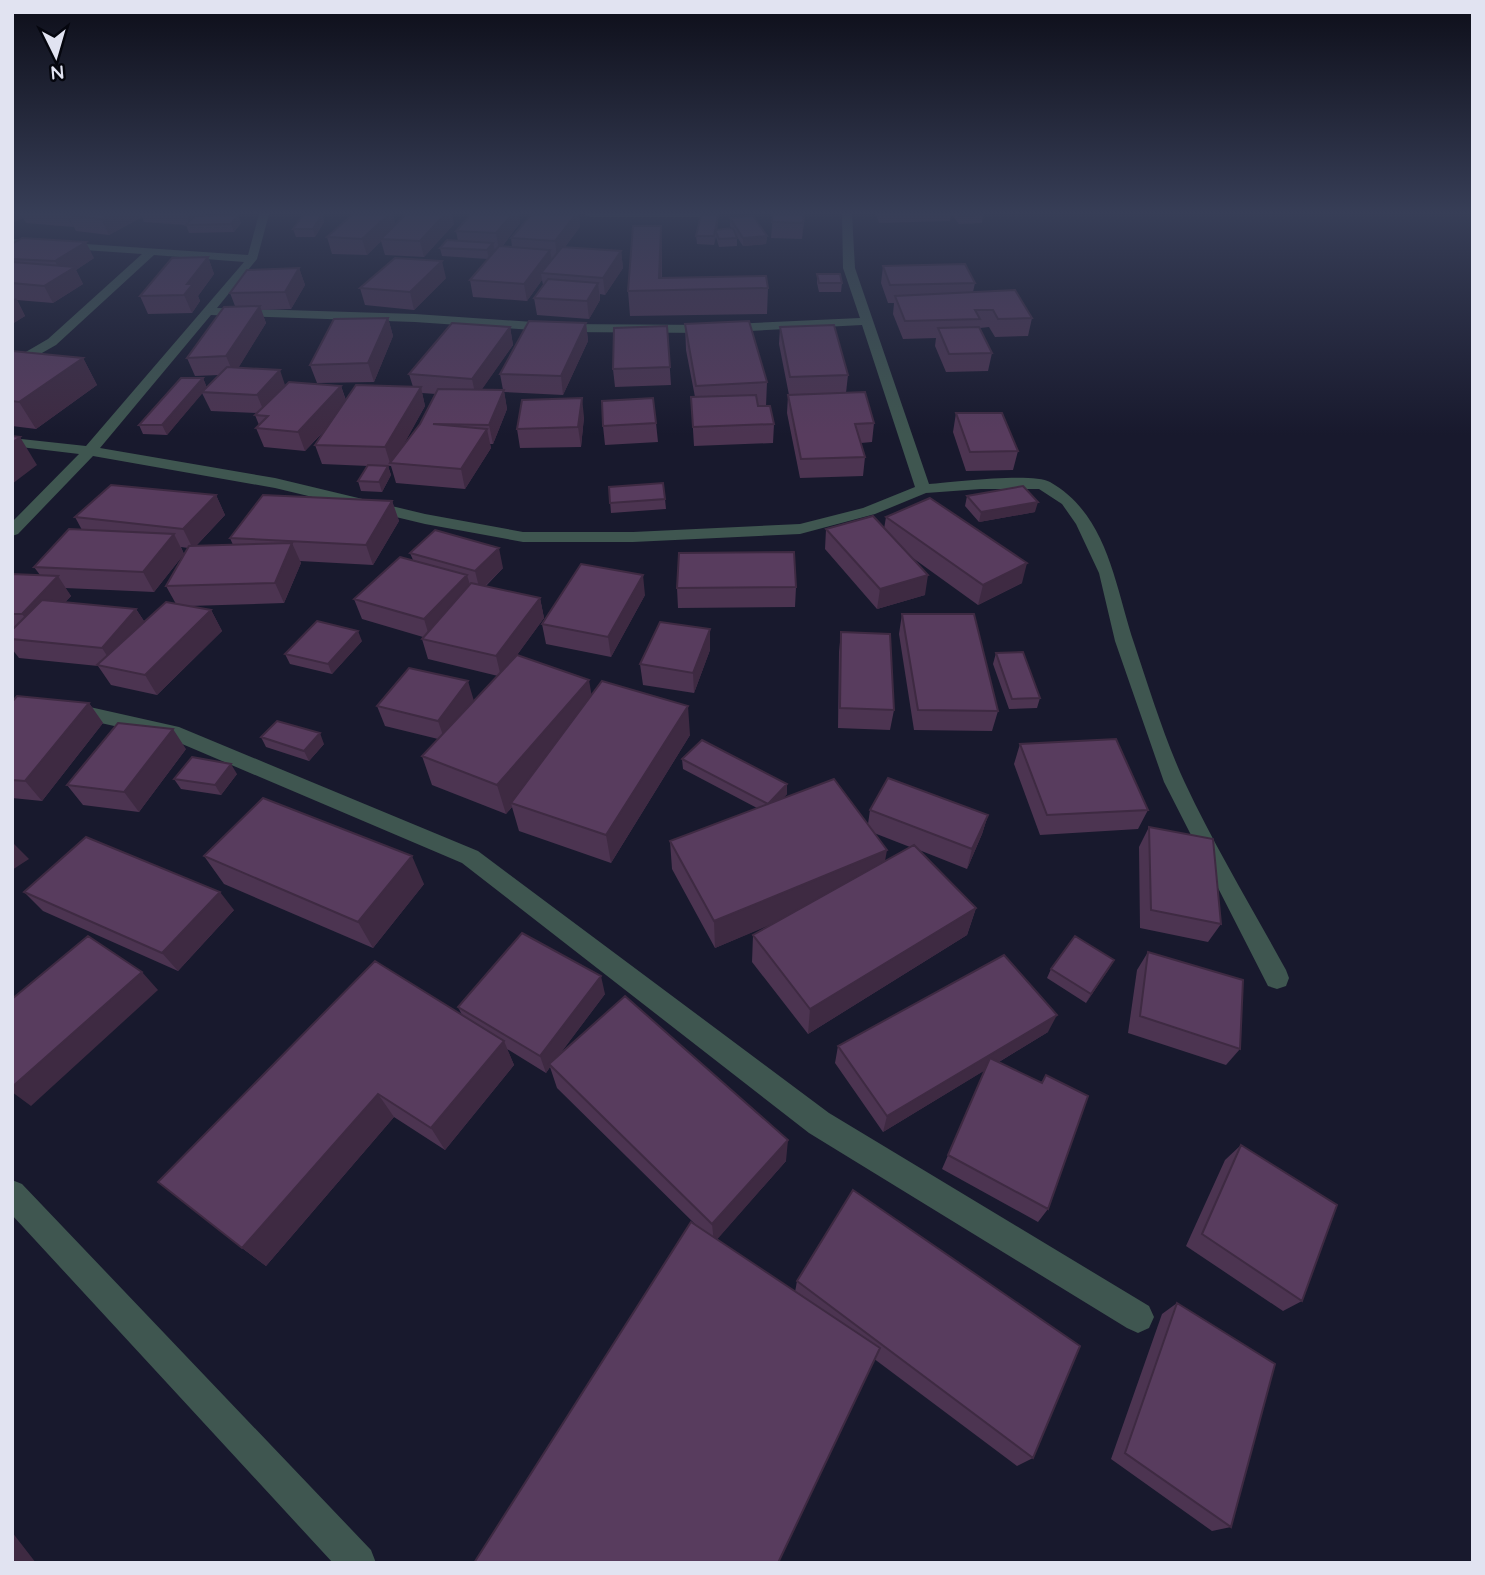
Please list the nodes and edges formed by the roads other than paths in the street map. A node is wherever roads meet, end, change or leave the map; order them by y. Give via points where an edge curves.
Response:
1 (112, 288) edge
2 (227, 288) edge
3 (855, 288) edge
4 (208, 310) junction
5 (866, 321) junction
6 (12, 366) edge
7 (12, 442) edge
8 (90, 452) junction
9 (923, 489) junction
10 (12, 531) edge
11 (53, 707) edge
12 (1277, 978) dead end
13 (12, 1194) edge
14 (1138, 1317) dead end
15 (358, 1563) edge

1 - 6 street via 52,342
2 - 4 street
3 - 5 street
4 - 5 street via 562,328 711,329
4 - 8 street
5 - 9 street
7 - 8 street
8 - 9 street via 275,483 523,537 800,529 869,511
8 - 10 street
9 - 12 street via 1043,484 1067,500 1084,523 1107,573 1124,641 1174,782
11 - 14 street via 172,732 470,857 819,1123
13 - 15 street

